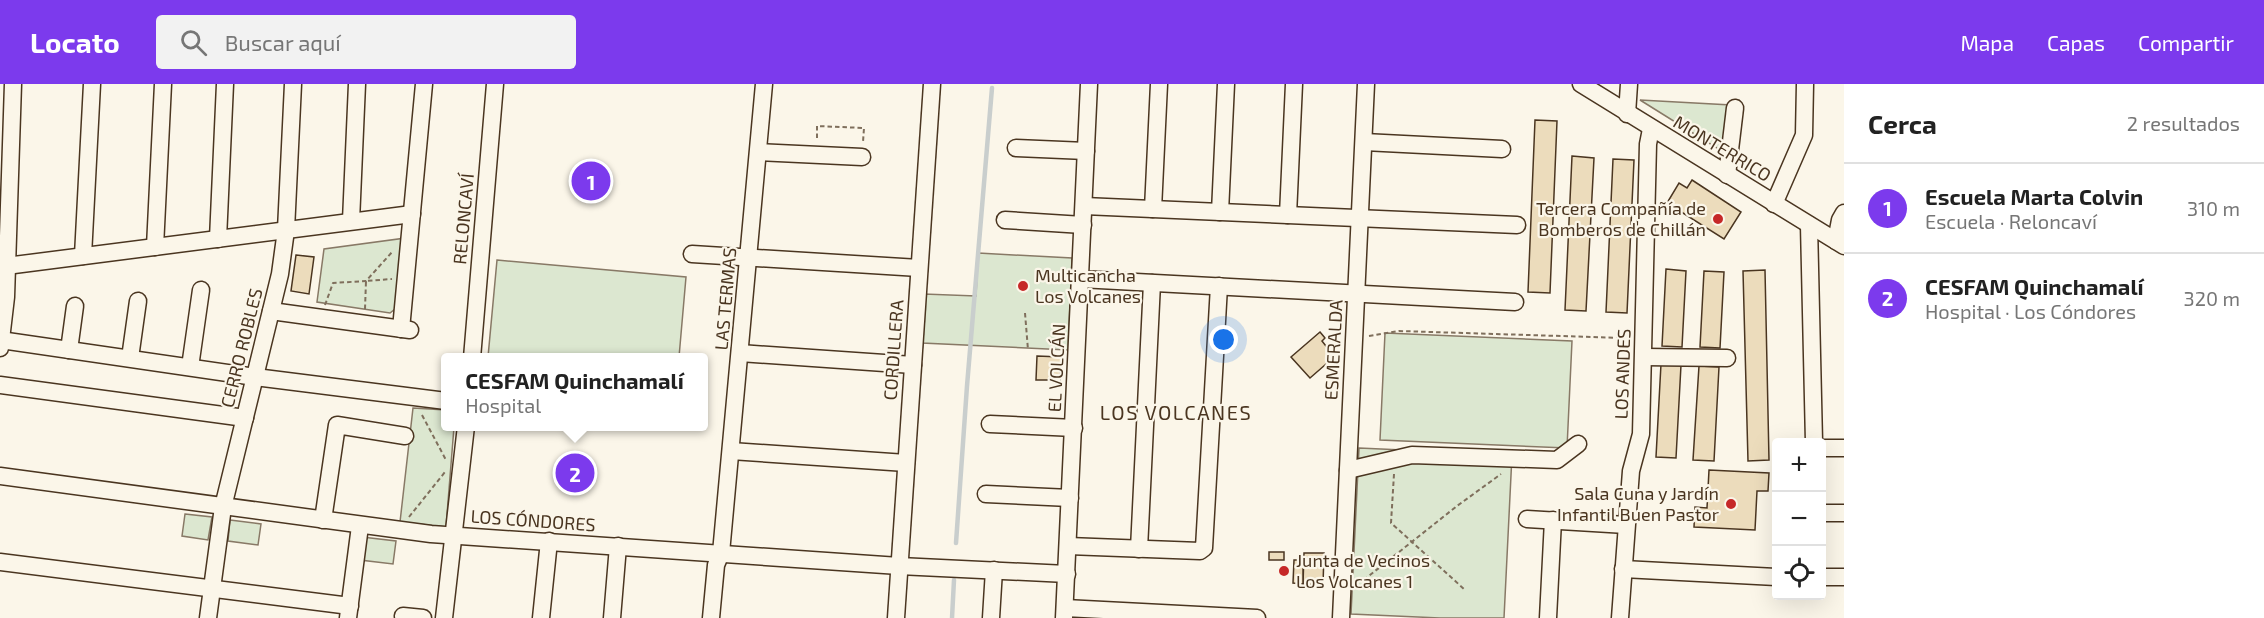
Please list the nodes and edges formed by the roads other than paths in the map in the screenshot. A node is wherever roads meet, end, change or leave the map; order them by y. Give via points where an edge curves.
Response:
1 (13, 84) edge
2 (92, 84) edge
3 (162, 84) edge
4 (225, 84) edge
5 (293, 84) edge
6 (357, 84) edge
7 (424, 84) edge
8 (495, 84) edge
9 (764, 84) edge
10 (932, 84) edge
11 (1089, 84) edge
12 (1159, 84) edge
13 (1226, 84) edge
14 (1294, 84) edge
15 (1366, 84) edge
16 (1581, 84) edge
17 (1629, 84) edge
18 (1805, 84) edge
19 (1735, 108) dead end
20 (6, 114) edge
21 (1627, 114) junction
22 (1652, 129) junction
23 (1364, 142) junction
24 (1016, 148) dead end
25 (1502, 149) dead end
26 (1086, 151) junction
27 (759, 152) junction
28 (862, 157) road end
29 (1727, 175) junction
30 (4, 188) edge
31 (1774, 204) junction
32 (1083, 206) junction
33 (1153, 209) junction
34 (1220, 212) junction
35 (1844, 213) edge
36 (412, 214) junction
37 (1288, 215) junction
38 (1360, 218) junction
39 (1005, 220) dead end
40 (351, 221) junction
41 (1083, 225) junction
42 (1517, 225) dead end
43 (1809, 225) junction
44 (286, 230) junction
45 (218, 239) junction
46 (1840, 243) edge
47 (155, 247) junction
48 (692, 254) dead end
49 (83, 256) junction
50 (749, 258) junction
51 (4, 262) edge
52 (919, 268) junction
53 (1080, 279) junction
54 (1152, 283) junction
55 (1219, 286) junction
56 (201, 290) dead end
57 (1356, 293) junction
58 (138, 301) dead end
59 (1515, 302) dead end
60 (75, 306) dead end
61 (271, 311) junction
62 (0, 342) edge
63 (69, 350) junction
64 (472, 353) edge
65 (740, 353) junction
66 (1644, 357) junction
67 (130, 358) junction
68 (1727, 358) dead end
69 (912, 365) junction
70 (190, 367) junction
71 (255, 376) junction
72 (0, 385) edge
73 (441, 400) edge
74 (245, 418) junction
75 (990, 424) dead end
76 (1074, 428) junction
77 (466, 431) edge
78 (405, 436) dead end
79 (1814, 438) edge
80 (1578, 444) dead end
81 (1826, 448) edge
82 (1844, 448) edge
83 (731, 451) junction
84 (906, 463) junction
85 (1348, 470) junction
86 (0, 476) edge
87 (986, 494) dead end
88 (1070, 498) junction
89 (223, 507) junction
90 (1826, 513) edge
91 (1844, 513) edge
92 (1527, 519) dead end
93 (323, 520) junction
94 (1553, 520) junction
95 (360, 525) junction
96 (1626, 525) junction
97 (455, 536) junction
98 (549, 541) junction
99 (618, 546) junction
100 (1068, 546) junction
101 (1139, 549) junction
102 (722, 553) junction
103 (0, 562) edge
104 (899, 566) junction
105 (1623, 569) junction
106 (993, 570) junction
107 (1067, 574) junction
108 (1772, 577) edge
109 (1826, 577) edge
110 (1844, 577) edge
111 (212, 589) junction
112 (349, 612) edge
113 (1064, 613) edge
114 (403, 616) dead end
115 (208, 618) edge
116 (423, 618) edge
117 (444, 618) edge
118 (541, 618) edge
119 (612, 618) edge
120 (711, 618) edge
121 (896, 618) edge
122 (991, 618) edge
123 (1257, 618) edge
124 (1341, 618) edge
125 (1548, 618) edge
126 (1620, 618) edge

1 - 20 street
2 - 49 street
3 - 47 street
4 - 45 street
5 - 44 street, CERRO ROBLES
6 - 40 street
7 - 36 street
8 - 64 street, RELONCAVÍ
9 - 27 street, LAS TERMAS
10 - 52 street, CORDILLERA
11 - 26 street, EL VOLCÁN
12 - 33 street
13 - 34 street
14 - 37 street
15 - 23 street, ESMERALDA
16 - 21 street, MONTERRICO
17 - 21 street
18 - 31 street via 1804,135
19 - 29 street
20 - 30 street
21 - 22 street, MONTERRICO
22 - 29 street, MONTERRICO
22 - 66 street, LOS ANDES via 1648,144
23 - 25 street
23 - 38 street, ESMERALDA
24 - 26 street
26 - 32 street, EL VOLCÁN
27 - 28 street
27 - 50 street, LAS TERMAS
29 - 31 street, MONTERRICO
30 - 51 street
31 - 43 street, MONTERRICO
32 - 33 street
32 - 41 street, EL VOLCÁN
33 - 34 street
34 - 37 street
35 - 46 street via 1840,220
36 - 40 street
36 - 61 street via 405,278 406,330
37 - 38 street
38 - 42 street
38 - 57 street, ESMERALDA
39 - 41 street
40 - 44 street
41 - 53 street, EL VOLCÁN
43 - 46 street, MONTERRICO
43 - 79 street
44 - 45 street
44 - 61 street, CERRO ROBLES
45 - 47 street
47 - 49 street
48 - 50 street
49 - 51 street
50 - 52 street
50 - 65 street, LAS TERMAS
51 - 62 street via 6,297
52 - 69 street, CORDILLERA
53 - 54 street
53 - 76 street, EL VOLCÁN
54 - 55 street
54 - 101 street
55 - 57 street
55 - 101 street via 1204,546 1202,550
56 - 70 street
57 - 59 street
57 - 85 street, ESMERALDA
58 - 67 street
60 - 63 street
61 - 71 street, CERRO ROBLES
62 - 63 street
63 - 67 street
65 - 69 street
65 - 83 street, LAS TERMAS
66 - 68 street
66 - 96 street, LOS ANDES via 1641,434 1633,461
67 - 70 street
69 - 84 street, CORDILLERA
70 - 71 street
71 - 73 street
71 - 74 street, CERRO ROBLES
72 - 74 street
74 - 89 street, CERRO ROBLES
75 - 76 street
76 - 88 street, EL VOLCÁN
77 - 97 street
78 - 93 street via 337,425
80 - 85 street via 1557,460 1412,455
81 - 82 street
83 - 84 street
83 - 102 street, LAS TERMAS
84 - 104 street, CORDILLERA
85 - 124 street, ESMERALDA
86 - 89 street, LOS CÓNDORES
87 - 88 street
88 - 100 street, EL VOLCÁN
89 - 93 street, LOS CÓNDORES
89 - 111 street, CERRO ROBLES
90 - 91 street
92 - 94 street
93 - 95 street, LOS CÓNDORES
94 - 96 street
94 - 125 street
95 - 97 street, LOS CÓNDORES
95 - 112 street
96 - 105 street, LOS ANDES
97 - 98 street, LOS CÓNDORES
97 - 117 street
98 - 99 street, LOS CÓNDORES
98 - 118 street
99 - 102 street, LOS CÓNDORES
99 - 119 street
100 - 101 street
100 - 107 street, EL VOLCÁN
102 - 104 street, LOS CÓNDORES
102 - 120 street, LAS TERMAS via 716,565
103 - 111 street
104 - 106 street, LOS CÓNDORES
104 - 121 street, CORDILLERA
105 - 108 street
105 - 126 street, LOS ANDES
106 - 107 street, LOS CÓNDORES
106 - 122 street
107 - 113 street, EL VOLCÁN
109 - 110 street
111 - 112 street
111 - 115 street, CERRO ROBLES
113 - 123 street
114 - 116 street

